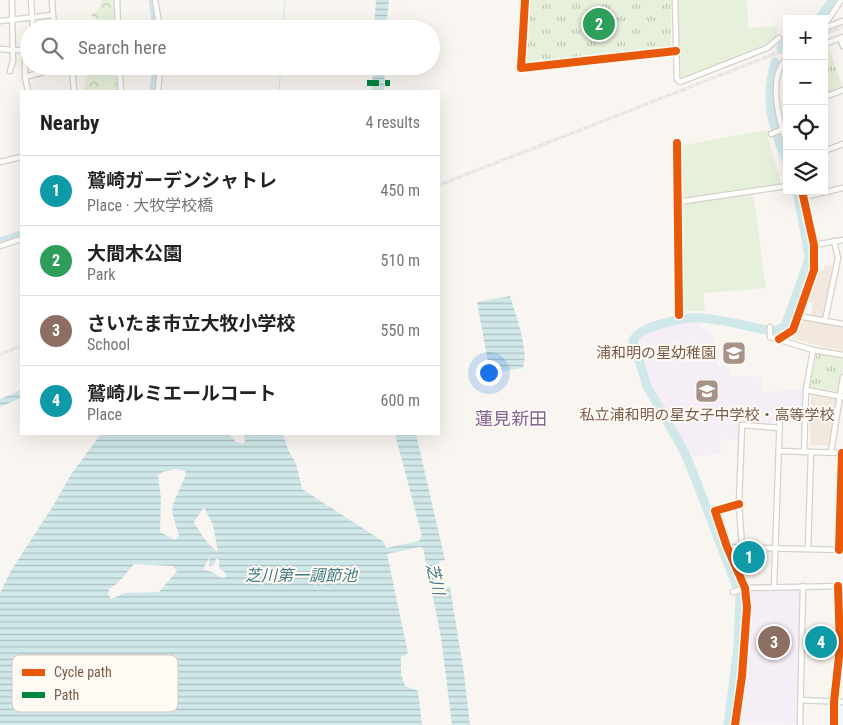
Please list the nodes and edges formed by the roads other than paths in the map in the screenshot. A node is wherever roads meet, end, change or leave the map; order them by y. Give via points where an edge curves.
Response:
1 (12, 0) edge
2 (31, 0) edge
3 (52, 0) edge
4 (117, 0) edge
5 (155, 0) edge
6 (525, 0) edge
7 (675, 0) edge
8 (841, 0) edge
9 (52, 15) junction
10 (32, 16) junction
11 (13, 19) junction
12 (32, 20) edge
13 (53, 20) edge
14 (118, 20) edge
15 (158, 20) edge
16 (843, 20) edge
17 (0, 21) edge
18 (828, 21) edge
19 (828, 26) edge
20 (778, 38) dead end
21 (841, 38) edge
22 (828, 43) edge
23 (843, 46) edge
24 (0, 49) edge
25 (13, 49) junction
26 (20, 50) edge
27 (676, 51) junction
28 (787, 60) edge
29 (10, 71) dead end
30 (32, 75) edge
31 (73, 75) edge
32 (120, 75) edge
33 (159, 75) edge
34 (25, 77) joint
35 (28, 90) edge
36 (74, 90) edge
37 (121, 90) edge
38 (158, 90) edge
39 (843, 90) edge
40 (828, 96) edge
41 (782, 130) joint
42 (771, 134) dead end
43 (677, 143) dead end
44 (843, 144) edge
45 (827, 150) edge
46 (20, 157) edge
47 (0, 162) edge
48 (783, 187) edge
49 (843, 188) edge
50 (828, 190) edge
51 (803, 195) edge
52 (678, 202) junction
53 (20, 239) edge
54 (843, 240) edge
55 (834, 241) junction
56 (814, 245) junction
57 (0, 246) edge
58 (679, 315) dead end
59 (798, 316) junction
60 (825, 321) junction
61 (843, 324) edge
62 (770, 327) dead end
63 (779, 339) junction
64 (813, 350) junction
65 (843, 355) edge
66 (843, 377) edge
67 (806, 390) junction
68 (841, 397) edge
69 (805, 417) junction
70 (779, 428) junction
71 (778, 451) junction
72 (804, 452) junction
73 (811, 452) junction
74 (831, 452) junction
75 (843, 453) edge
76 (739, 504) junction
77 (727, 546) junction
78 (742, 547) junction
79 (775, 548) junction
80 (808, 549) junction
81 (841, 550) edge
82 (804, 586) junction
83 (840, 586) edge
84 (774, 587) junction
85 (742, 589) junction
86 (733, 592) dead end
87 (801, 700) junction
88 (834, 702) junction
89 (843, 702) edge
90 (735, 725) edge
91 (800, 725) edge
92 (834, 725) edge

1 - 11 street
2 - 10 street
3 - 9 street
4 - 14 street
5 - 15 street
6 - 27 street via 521,68
7 - 27 street
8 - 18 street
9 - 10 street
9 - 13 street
10 - 11 street
10 - 12 street
11 - 17 street
11 - 25 street
16 - 19 street
20 - 27 street via 767,48 680,82 677,79
21 - 22 street
21 - 23 street
24 - 25 street
25 - 26 street
25 - 29 street
28 - 41 street via 777,80
30 - 34 street
31 - 36 street
32 - 37 street
33 - 38 street
34 - 35 street
39 - 40 street
41 - 42 street
43 - 52 street
44 - 45 street
46 - 47 street
48 - 52 street
49 - 50 street
51 - 56 street
52 - 58 street
53 - 57 street
54 - 55 street
55 - 56 street
55 - 60 street via 838,258
56 - 59 street via 814,270
59 - 60 street
59 - 63 street via 792,330
60 - 61 street
62 - 63 street via 770,337
63 - 64 street
64 - 65 street
64 - 67 street
66 - 68 street
67 - 68 street
67 - 69 street
68 - 74 street
69 - 70 street via 780,413
69 - 72 street
70 - 71 street
70 - 76 street via 742,425
71 - 72 street
71 - 79 street
72 - 73 street
73 - 74 street
73 - 80 street
74 - 75 street
75 - 81 street
76 - 77 street via 715,511
76 - 78 street
77 - 78 street
77 - 85 street
78 - 79 street
79 - 80 street
79 - 84 street
80 - 81 street
82 - 83 street
82 - 84 street
82 - 87 street
83 - 88 street via 840,647
84 - 85 street
85 - 86 street
85 - 90 street via 747,607
87 - 88 street
87 - 91 street
88 - 89 street
88 - 92 street

